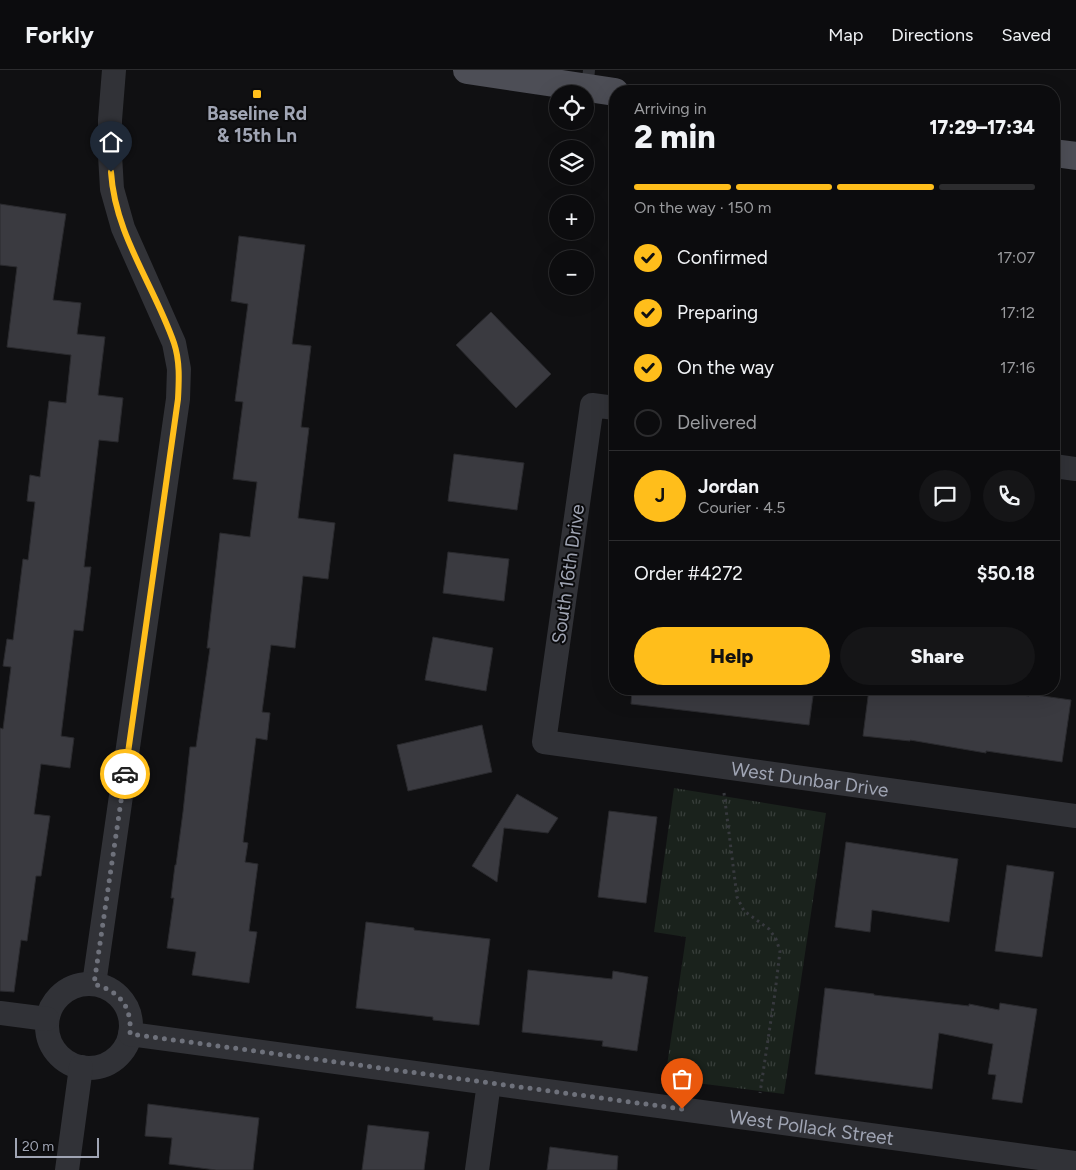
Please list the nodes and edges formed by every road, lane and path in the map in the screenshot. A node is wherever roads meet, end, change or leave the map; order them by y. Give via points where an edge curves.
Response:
1 (114, 70) edge
2 (467, 70) edge
3 (588, 79) edge
4 (609, 89) edge
5 (1060, 154) edge
6 (1076, 156) edge
7 (604, 407) edge
8 (1060, 467) edge
9 (1076, 469) edge
10 (544, 742) joint
11 (724, 794) dead end
12 (1076, 816) edge
13 (94, 984) junction
14 (0, 1013) edge
15 (47, 1019) junction
16 (130, 1034) junction
17 (81, 1067) junction
18 (489, 1083) junction
19 (759, 1097) dead end
20 (1076, 1164) edge
21 (67, 1170) edge
22 (477, 1170) edge

1 - 13 street via 110,120 112,189 123,228 174,344 179,368 178,399
2 - 3 main road
3 - 4 main road
5 - 6 main road
7 - 10 street, South 16th Drive
8 - 9 street
10 - 12 street, West Dunbar Drive
11 - 19 path via 737,896 744,911 769,929 780,951
13 - 15 street via 82,984 59,996
13 - 16 street via 115,993 123,1001 131,1023
14 - 15 street
15 - 17 street via 47,1032 58,1055
16 - 17 street via 120,1053 112,1060 103,1065
16 - 18 street, West Pollack Street
17 - 21 street
18 - 20 street, West Pollack Street
18 - 22 street

